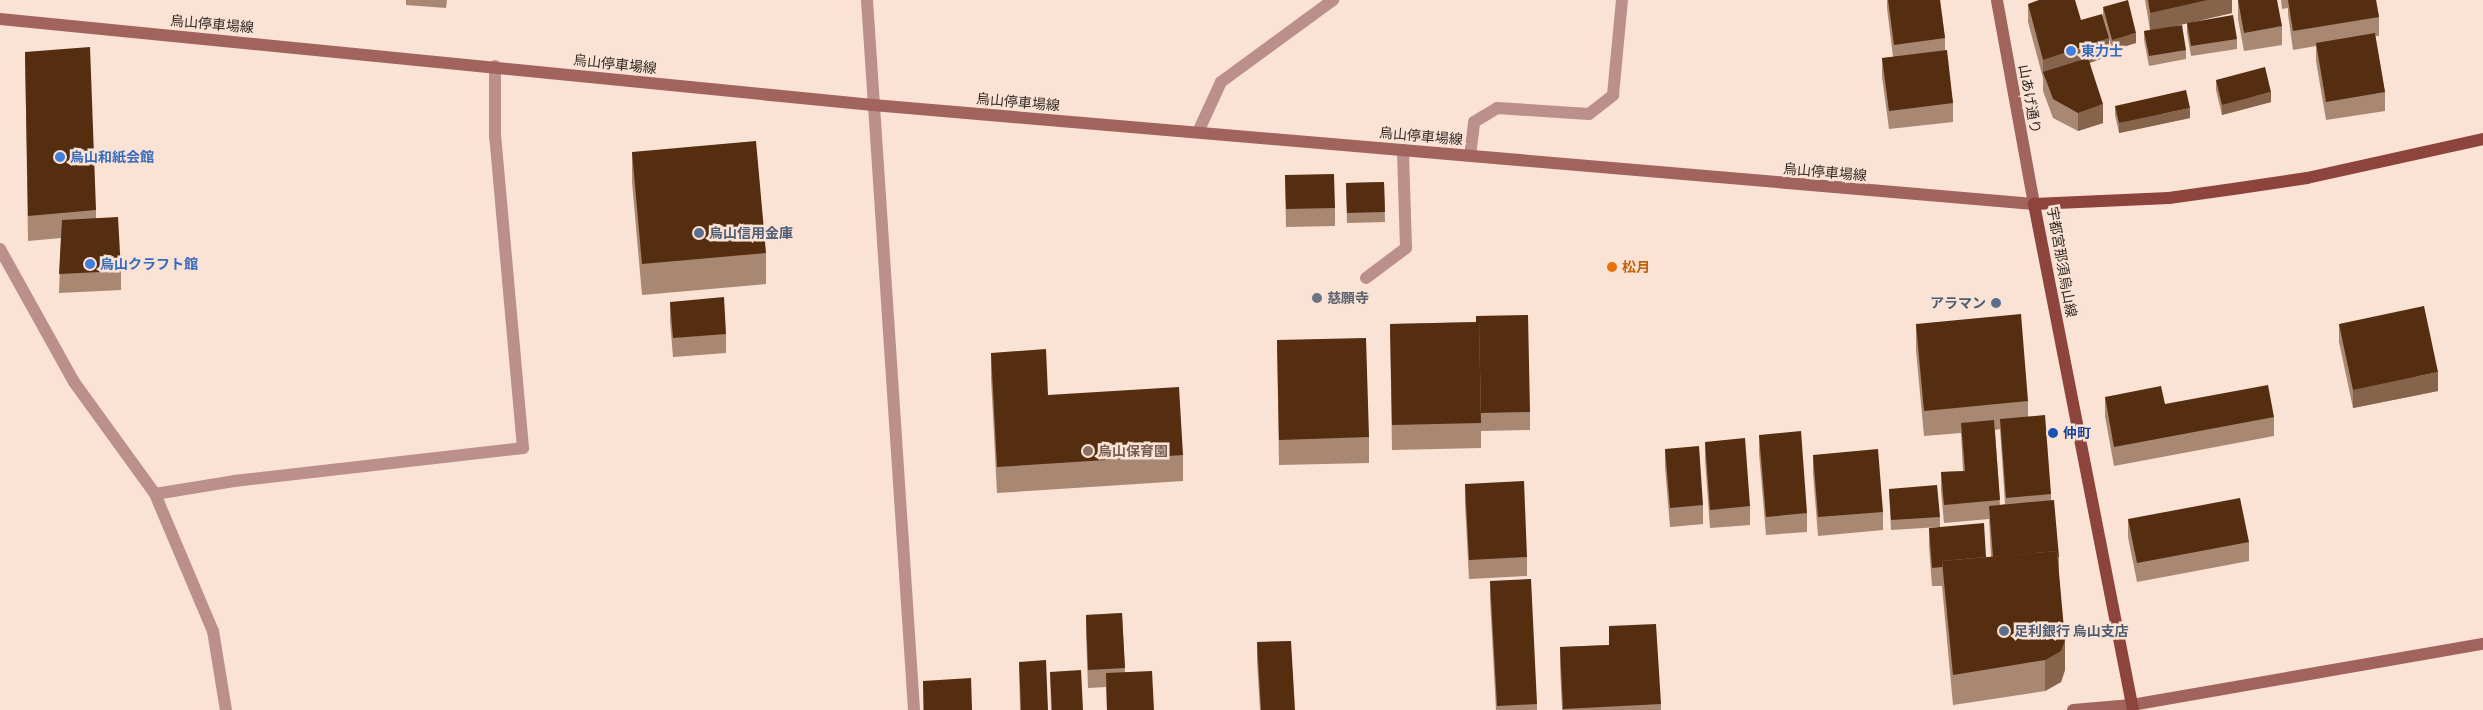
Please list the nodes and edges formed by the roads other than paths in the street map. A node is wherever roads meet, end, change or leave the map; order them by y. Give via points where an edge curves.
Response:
1 (1333, 0) edge
2 (1622, 0) edge
3 (1997, 0) edge
4 (867, 2) edge
5 (0, 19) edge
6 (495, 66) junction
7 (873, 105) junction
8 (1198, 132) junction
9 (2483, 139) edge
10 (1403, 150) junction
11 (1470, 156) junction
12 (2034, 204) junction
13 (0, 249) edge
14 (1366, 278) dead end
15 (155, 494) junction
16 (2483, 644) edge
17 (2132, 707) edge
18 (226, 710) edge
19 (914, 710) edge
20 (2073, 710) edge

1 - 8 street via 1221,82
2 - 11 street via 1613,95 1588,114 1497,108 1474,122
3 - 12 main road, 山あげ通り
4 - 7 street
5 - 6 main road, 烏山停車場線
6 - 7 main road, 烏山停車場線
6 - 15 street via 495,137 523,448 234,481
7 - 8 main road, 烏山停車場線
7 - 19 street
8 - 10 main road, 烏山停車場線
9 - 12 main road, 宇都宮那須烏山線 via 2306,178 2196,195
10 - 11 main road, 烏山停車場線
10 - 14 street via 1406,248
11 - 12 main road, 烏山停車場線
12 - 17 main road, 宇都宮那須烏山線
13 - 15 street via 74,382
15 - 18 street via 213,631
16 - 17 main road
17 - 20 main road

